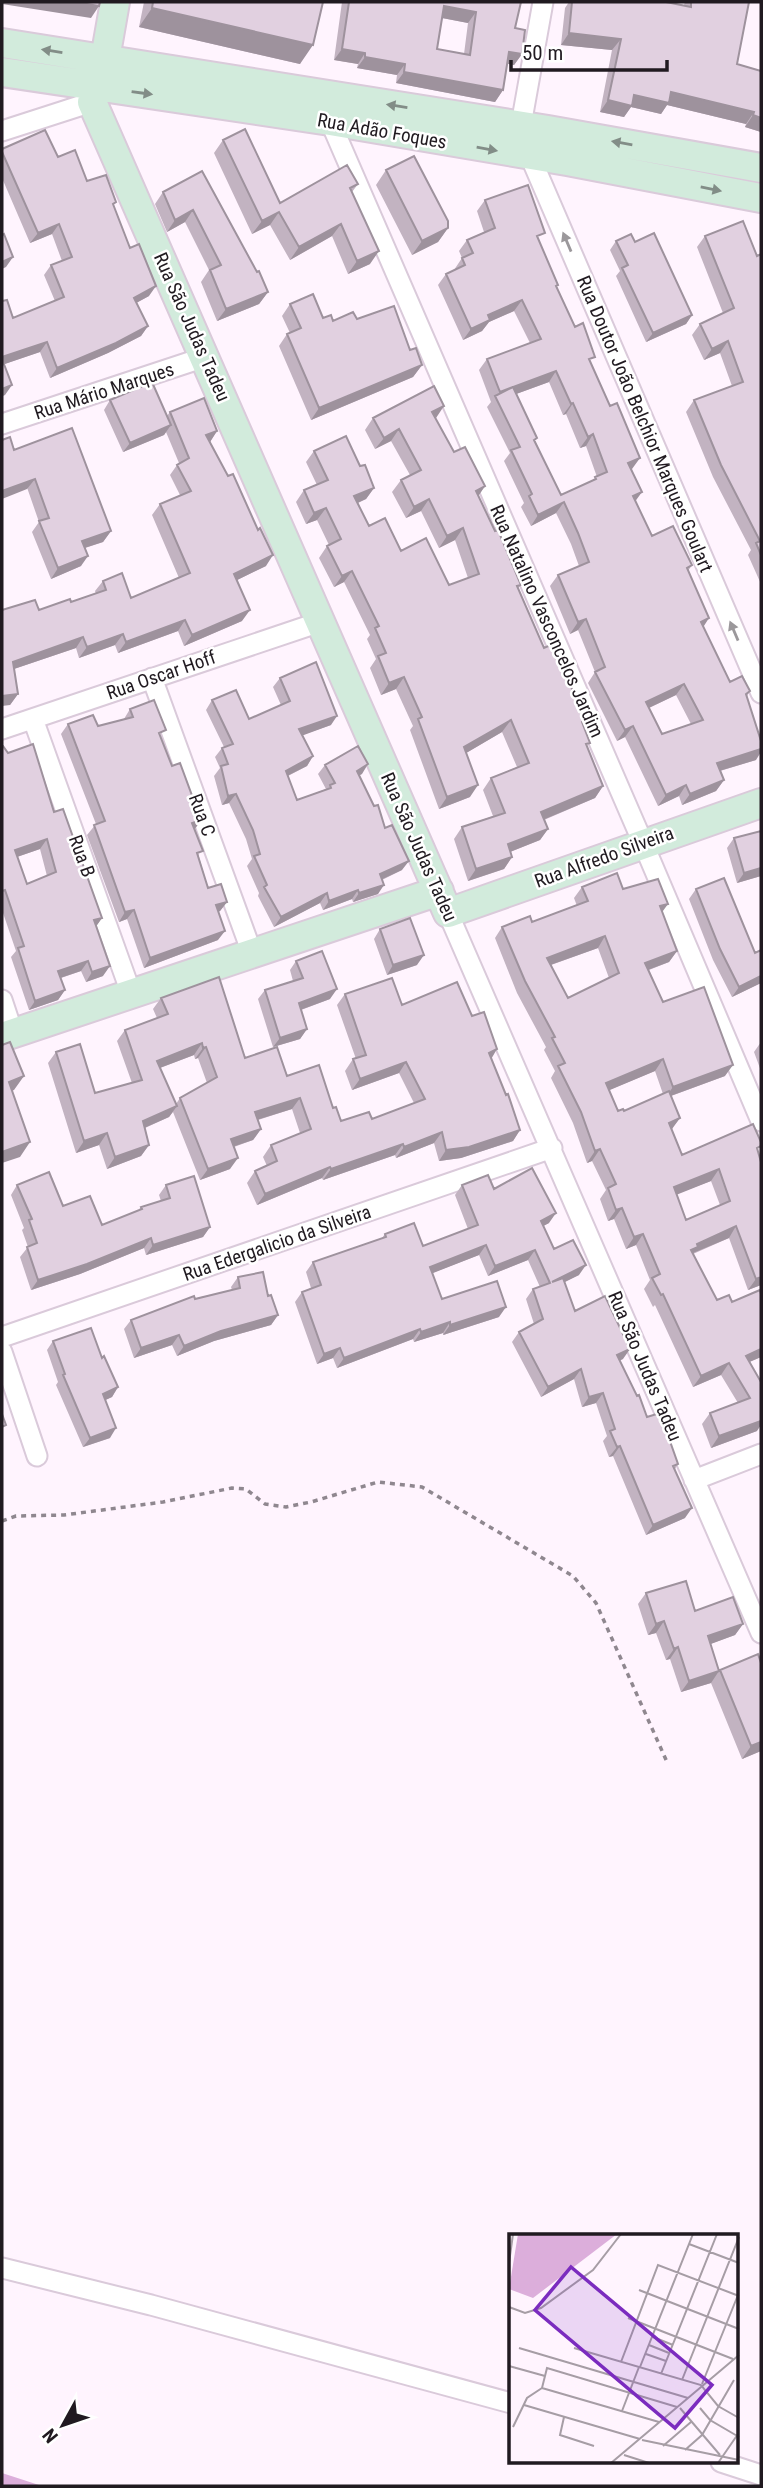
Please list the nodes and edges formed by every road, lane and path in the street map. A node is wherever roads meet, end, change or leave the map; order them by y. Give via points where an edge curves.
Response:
1 (115, 2) edge
2 (543, 2) edge
3 (2, 43) edge
4 (105, 59) junction
5 (2, 72) edge
6 (95, 94) junction
7 (330, 121) junction
8 (521, 125) junction
9 (2, 131) edge
10 (530, 156) junction
11 (761, 168) edge
12 (761, 198) edge
13 (205, 357) junction
14 (2, 424) edge
15 (320, 622) junction
16 (152, 678) junction
17 (761, 693) edge
18 (33, 719) junction
19 (2, 729) edge
20 (761, 803) edge
21 (643, 843) junction
22 (443, 902) junction
23 (252, 953) junction
24 (131, 993) junction
25 (2, 1000) edge
26 (7, 1035) edge
27 (761, 1121) edge
28 (552, 1149) junction
29 (2, 1337) edge
30 (2, 1352) edge
31 (761, 1454) edge
32 (37, 1456) dead end
33 (694, 1480) junction
34 (2, 1521) edge
35 (761, 1633) edge
36 (667, 1762) dead end
37 (2, 2268) edge
38 (509, 2402) edge
39 (727, 2464) edge
40 (761, 2475) edge

1 - 4 street
2 - 8 street
4 -> 3 street, Rua Adão Foques
4 - 6 street
8 -> 4 street, Rua Adão Foques
5 - 6 street, Rua Adão Foques
6 -> 7 street, Rua Adão Foques
6 - 9 street
6 - 13 street, Rua São Judas Tadeu
7 -> 10 street, Rua Adão Foques
7 - 21 street, Rua Natalino Vasconcelos Jardim
11 -> 8 street, Rua Adão Foques
10 -> 12 street, Rua Adão Foques
17 -> 10 street, Rua Doutor João Belchior Marques Goulart
13 - 14 street, Rua Mário Marques
13 - 15 street, Rua São Judas Tadeu
15 - 16 street, Rua Oscar Hoff
15 - 22 street, Rua São Judas Tadeu
16 - 18 street, Rua Oscar Hoff
16 - 23 street, Rua C
18 - 19 street, Rua Oscar Hoff
18 - 24 street, Rua B
20 - 21 street, Rua Alfredo Silveira
21 - 22 street, Rua Alfredo Silveira
21 - 27 street, Rua Natalino Vasconcelos Jardim
22 - 23 street, Rua Alfredo Silveira
22 - 28 street, Rua São Judas Tadeu
23 - 24 street, Rua Alfredo Silveira
24 - 26 street, Rua Alfredo Silveira
25 - 26 street
28 - 29 street, Rua Edergalicio da Silveira
28 - 33 street, Rua São Judas Tadeu
30 - 32 street
31 - 33 street
33 - 35 street, Rua São Judas Tadeu
34 - 36 path via 163,1502 232,1488 246,1489 265,1504 286,1507 378,1482 422,1487 573,1576 596,1603
37 - 38 street
39 - 40 street

